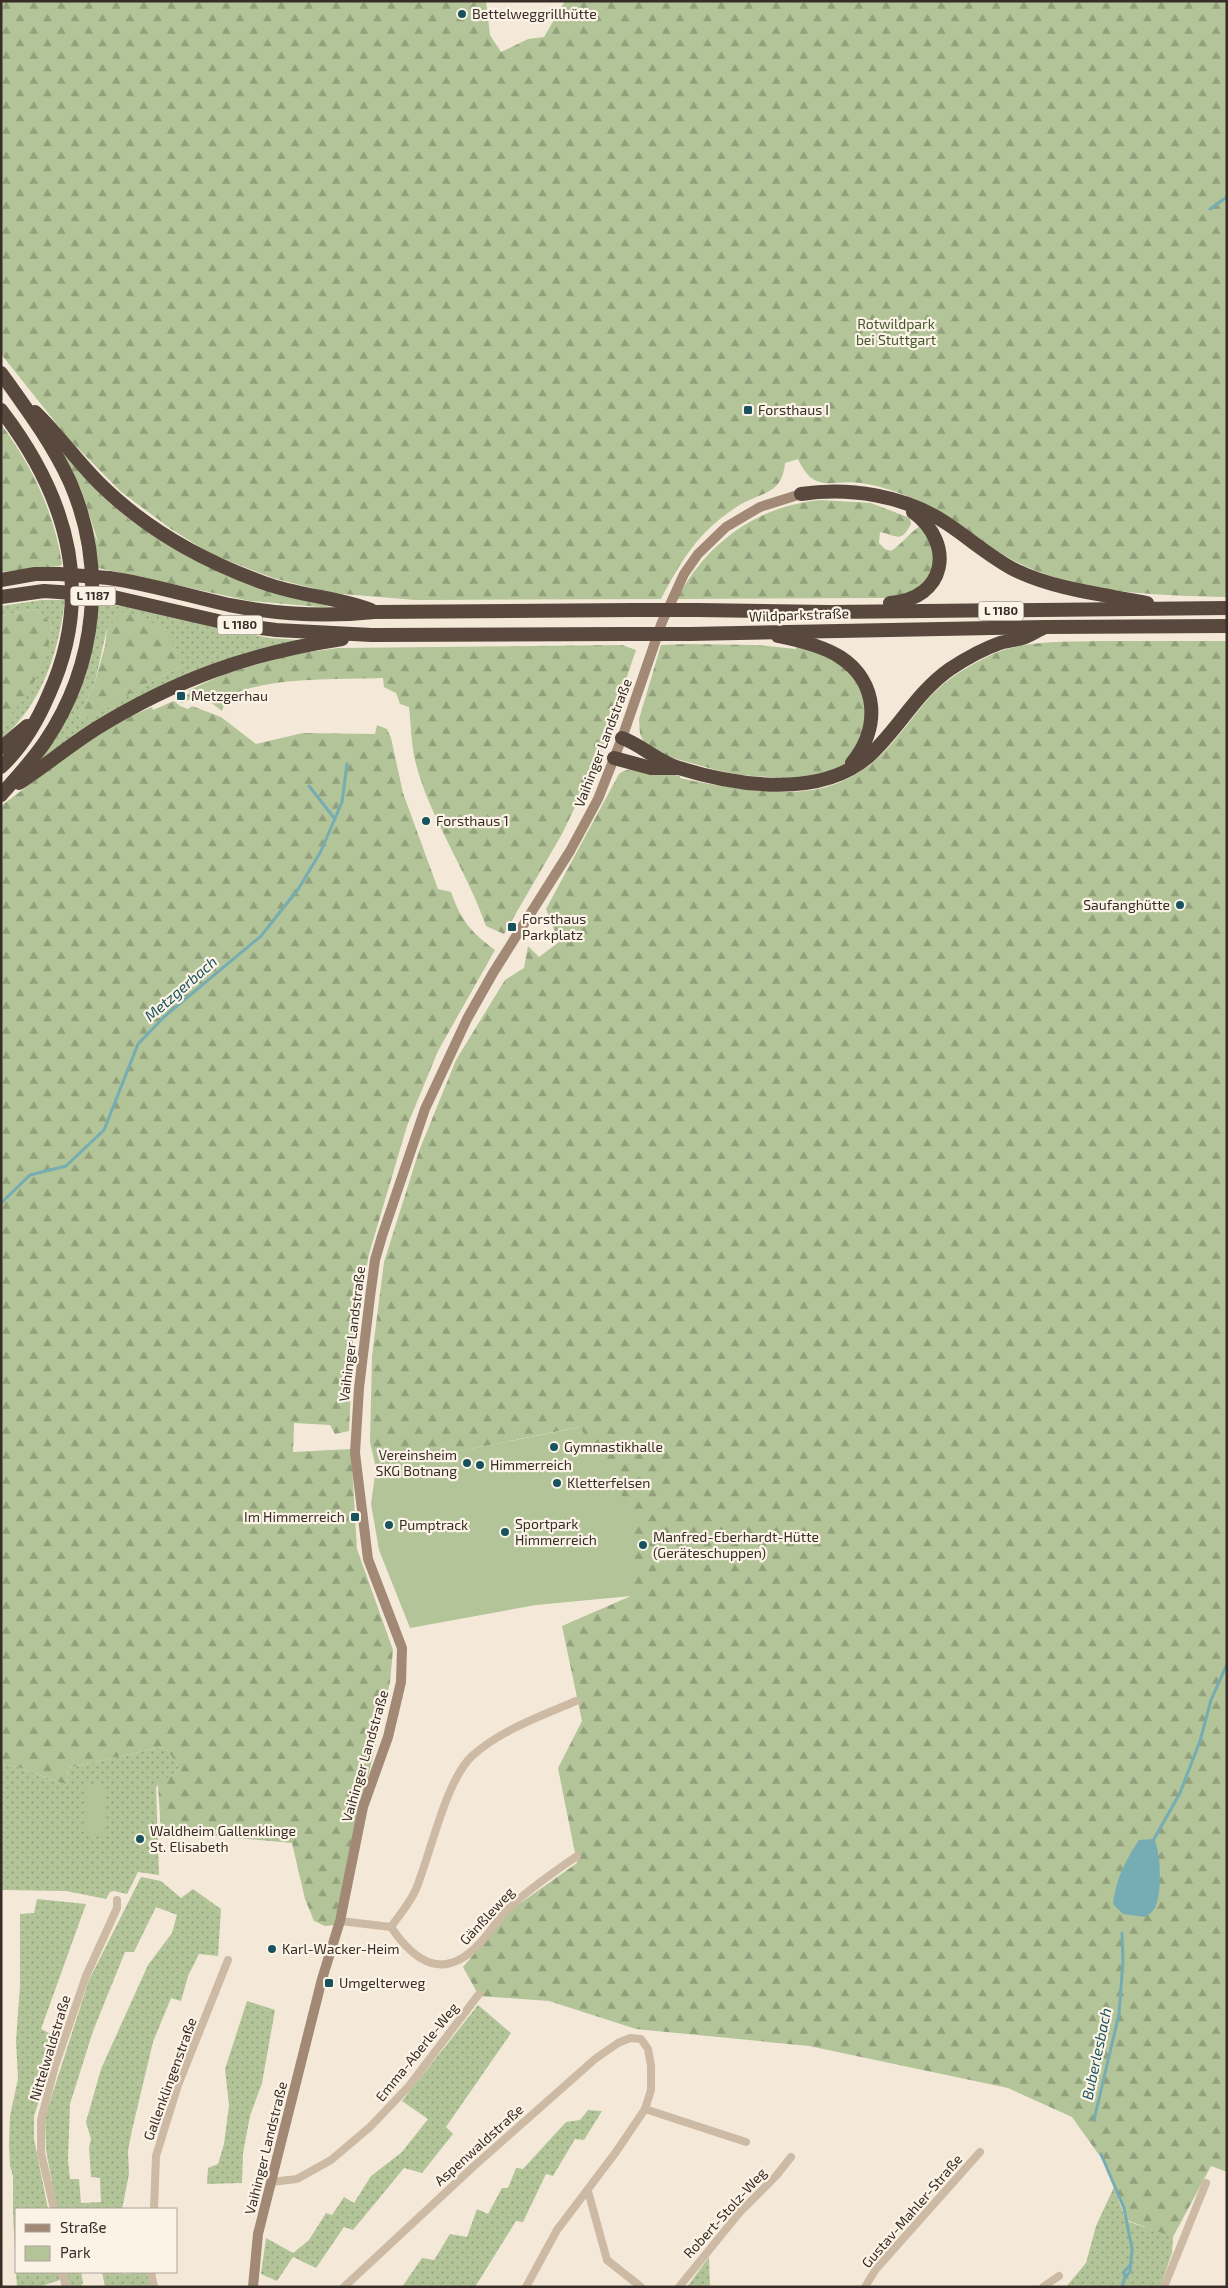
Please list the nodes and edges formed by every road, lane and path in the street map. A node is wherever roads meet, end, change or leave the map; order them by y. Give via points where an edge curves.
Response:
1 (1, 373) edge
2 (14, 391) junction
3 (1, 410) edge
4 (801, 494) joint
5 (903, 504) junction
6 (1, 580) edge
7 (1, 597) edge
8 (1172, 608) junction
9 (1227, 608) edge
10 (374, 612) junction
11 (830, 612) junction
12 (1046, 626) junction
13 (1227, 626) edge
14 (763, 633) junction
15 (372, 635) junction
16 (37, 718) junction
17 (622, 738) junction
18 (1, 748) edge
19 (614, 758) junction
20 (1, 767) edge
21 (677, 768) junction
22 (844, 773) junction
23 (1, 794) edge
24 (576, 1701) dead end
25 (577, 1856) dead end
26 (117, 1900) dead end
27 (340, 1921) junction
28 (391, 1927) junction
29 (228, 1960) dead end
30 (479, 1994) dead end
31 (645, 2109) junction
32 (746, 2142) dead end
33 (980, 2152) dead end
34 (790, 2157) dead end
35 (271, 2182) junction
36 (1206, 2183) dead end
37 (588, 2191) junction
38 (54, 2208) edge
39 (154, 2208) edge
40 (62, 2273) edge
41 (151, 2273) edge
42 (1059, 2276) dead end
43 (66, 2287) edge
44 (154, 2287) edge
45 (253, 2287) edge
46 (344, 2287) edge
47 (526, 2287) edge
48 (641, 2287) edge
49 (678, 2287) edge
50 (865, 2287) edge
51 (1043, 2287) edge
52 (1164, 2287) edge

1 - 2 highway, L 1187
2 - 10 highway, L 1187 via 50,426 107,491 173,541 231,571 265,584 354,604
2 - 23 highway, L 1187 via 54,451 76,497 89,546 93,602 86,648 70,696 46,741
3 - 16 highway, L 1187 via 37,463 54,496 71,562 72,604 68,638 57,678
4 - 5 highway, L 1180 via 828,490 886,498
4 - 17 street, Vaihinger Landstraße via 747,513 709,541 691,562 662,622
5 - 8 highway, L 1180 via 915,506 944,522 1000,561 1031,577 1076,591
5 - 11 highway, L 1180 via 922,518 938,542 940,559 936,575 926,590 907,602 847,606
6 - 10 highway, L 1180, bridge via 35,574 109,578 286,613 346,615
7 - 15 highway, L 1180, bridge via 44,591 109,596 254,628
8 - 9 highway, Wildparkstraße / L 1180
8 - 11 highway, Wildparkstraße / L 1180
10 - 11 highway, Wildparkstraße / L 1180, bridge
12 - 13 highway, Wildparkstraße / L 1180
12 - 14 highway, Wildparkstraße / L 1180
12 - 22 highway, L 1180 via 1024,638 1000,643 950,669 925,690 871,754
14 - 15 highway, Wildparkstraße / L 1180, bridge
14 - 22 highway, L 1180 via 833,652 849,664 869,689 872,706 870,732
15 - 23 highway, L 1180 via 281,650 234,662 184,682 98,728
16 - 18 highway
16 - 20 highway, L 1187 via 24,740
17 - 19 street, Vaihinger Landstraße
17 - 21 highway, L 1180
19 - 21 highway, L 1180 via 650,768
19 - 27 street, Vaihinger Landstraße via 585,825 493,973 444,1064 412,1147 375,1260 359,1388 355,1453 368,1559 402,1648 402,1665 388,1736 363,1807
21 - 22 highway, L 1180 via 750,782 789,785 815,783
24 - 28 street via 491,1741 471,1757 457,1776 415,1891
25 - 28 street, Gänßleweg via 511,1905 466,1958 451,1965 434,1965 418,1958 405,1947
26 - 38 street, Nittelwaldstraße via 117,1908 86,1976 55,2066 41,2120 41,2152
27 - 28 street
27 - 35 street, Vaihinger Landstraße via 322,1979
29 - 39 street, Gallenklingenstraße via 178,2085 156,2156
30 - 35 street, Emma-Aberle-Weg via 421,2072 370,2127 331,2160 297,2179
31 - 32 street
31 - 37 street
31 - 46 street, Aspenwaldstraße via 652,2090 648,2049 641,2039 630,2038 618,2042 595,2059 480,2160
33 - 50 street, Gustav-Mahler-Straße via 876,2269
34 - 49 street, Robert-Stolz-Weg
35 - 45 street, Vaihinger Landstraße via 258,2234
36 - 52 street
37 - 47 street via 557,2230
37 - 48 street via 607,2260
40 - 43 street
41 - 44 street
42 - 51 street

